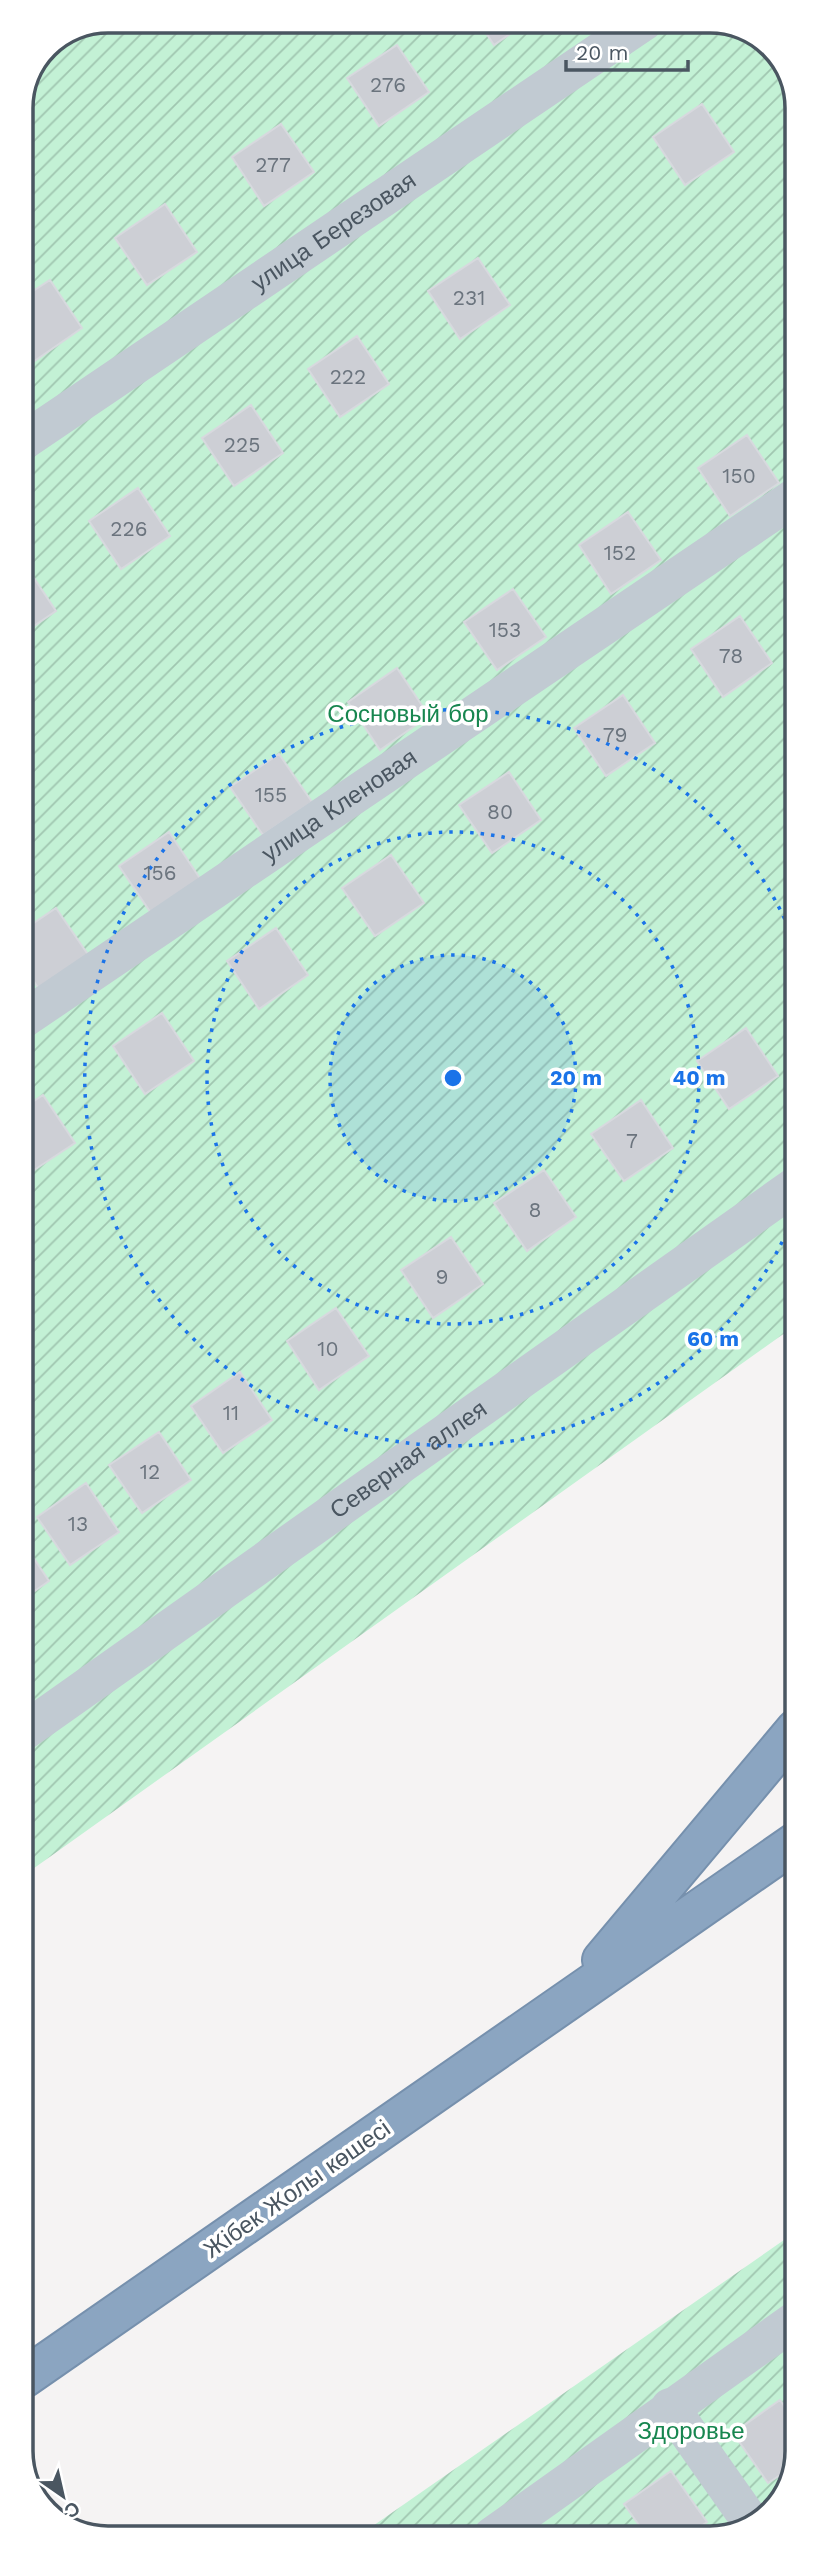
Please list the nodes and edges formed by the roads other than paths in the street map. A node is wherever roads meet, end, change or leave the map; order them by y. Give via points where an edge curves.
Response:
1 (627, 33) edge
2 (33, 435) edge
3 (785, 504) edge
4 (33, 1013) edge
5 (785, 1193) edge
6 (33, 1725) edge
7 (785, 1742) edge
8 (785, 1850) edge
9 (569, 1999) junction
10 (785, 2327) edge
11 (33, 2372) edge
12 (670, 2407) junction
13 (746, 2515) edge
14 (506, 2526) edge

1 - 2 street, улица Березовая
3 - 4 street, улица Кленовая
5 - 6 street, Северная аллея
7 - 9 highway
8 - 9 highway
9 - 11 highway, Жібек Жолы көшесі
10 - 12 street
12 - 13 street
12 - 14 street

